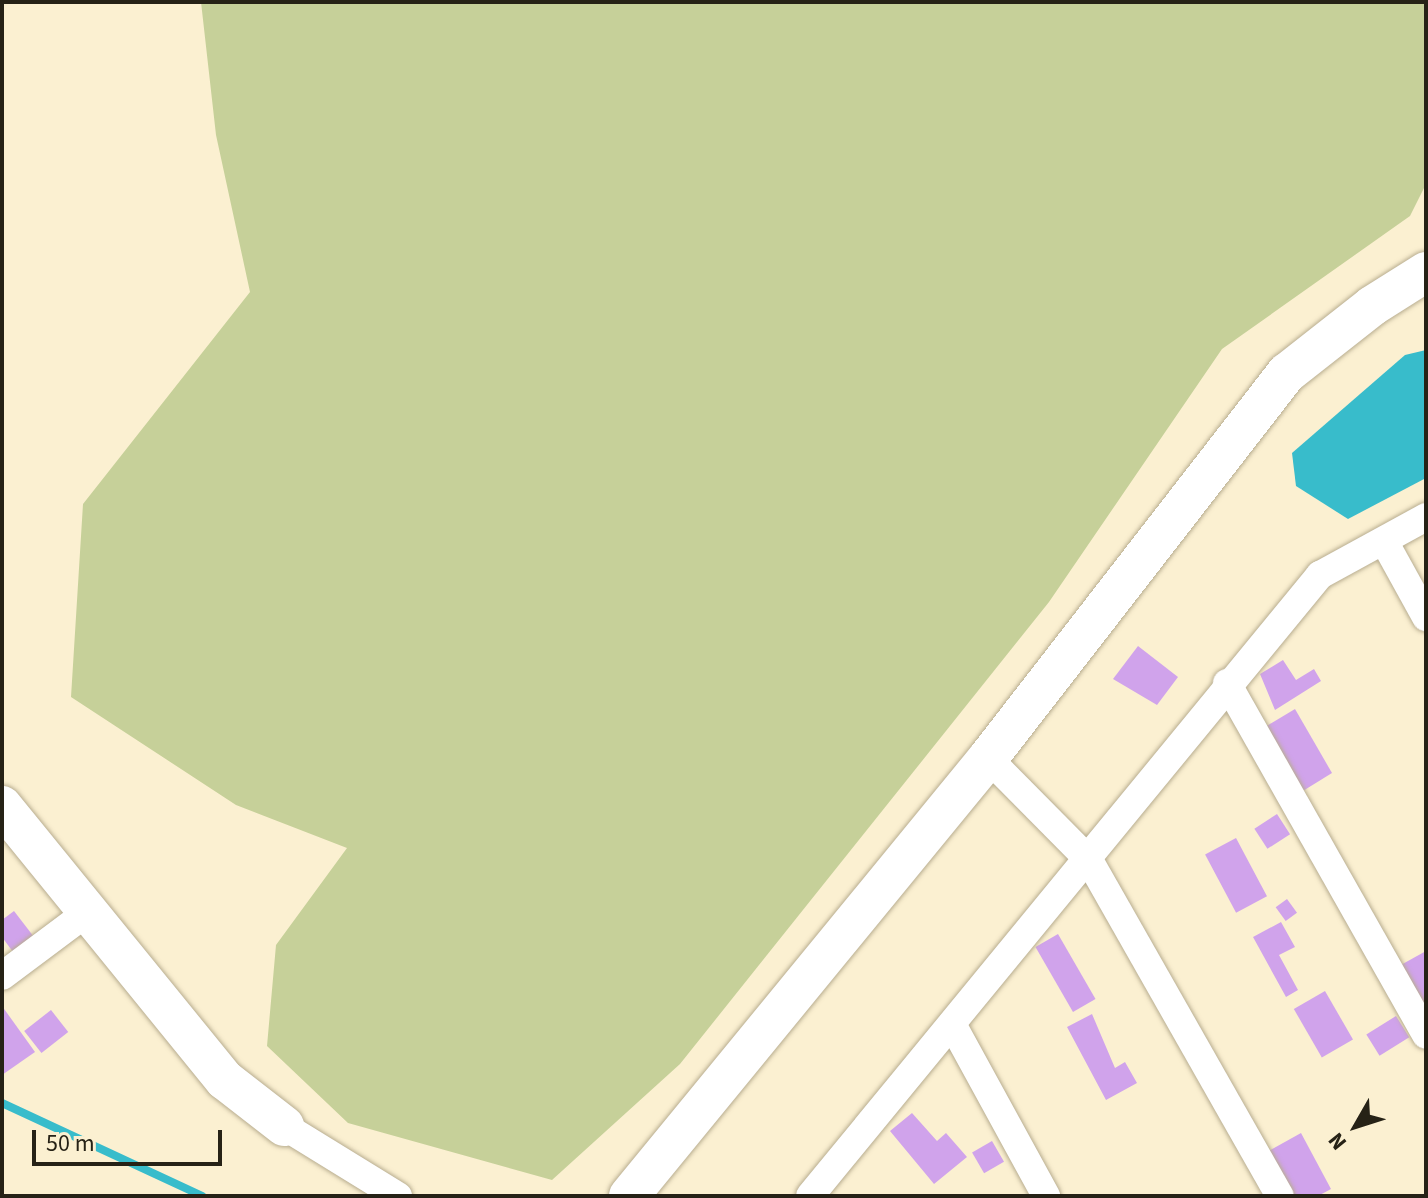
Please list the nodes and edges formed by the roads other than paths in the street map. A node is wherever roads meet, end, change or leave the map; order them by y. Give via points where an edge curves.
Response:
1 (1426, 272) edge
2 (1426, 517) edge
3 (1384, 541) junction
4 (1426, 617) edge
5 (1227, 683) junction
6 (988, 758) junction
7 (2, 806) edge
8 (1089, 860) junction
9 (89, 911) junction
10 (2, 976) edge
11 (952, 1024) junction
12 (1426, 1035) edge
13 (284, 1126) joint
14 (813, 1195) edge
15 (398, 1196) edge
16 (629, 1196) edge
17 (1046, 1196) edge
18 (1280, 1196) edge

1 - 6 street via 1372,306 1287,373
2 - 3 street
3 - 4 street
3 - 5 street via 1320,575
5 - 8 street
5 - 12 street
6 - 8 street
6 - 16 street
7 - 9 street
8 - 11 street
8 - 18 street
9 - 10 street
9 - 13 street via 225,1080
11 - 14 street
11 - 17 street
13 - 15 street

